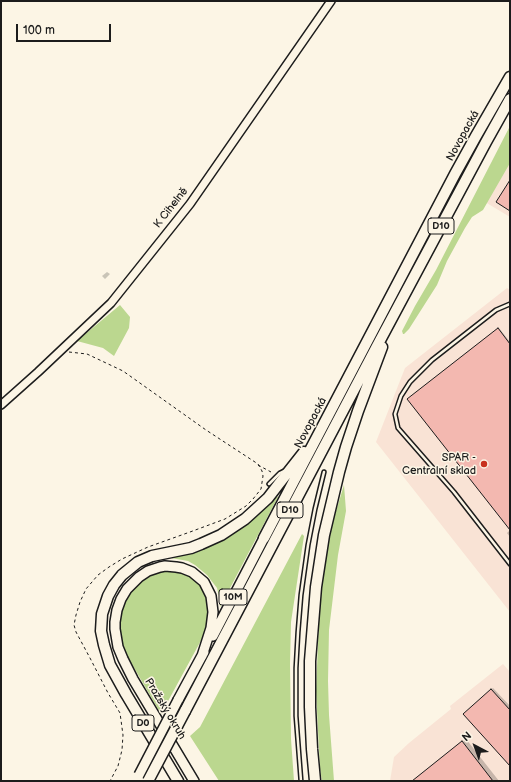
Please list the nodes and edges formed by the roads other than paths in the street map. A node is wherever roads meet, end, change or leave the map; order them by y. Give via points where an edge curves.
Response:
1 (331, 1) edge
2 (510, 77) edge
3 (510, 99) edge
4 (510, 304) edge
5 (396, 310) junction
6 (1, 405) edge
7 (325, 422) junction
8 (293, 466) junction
9 (324, 472) dead end
10 (269, 484) dead end
11 (264, 538) joint
12 (510, 564) edge
13 (202, 656) junction
14 (138, 778) edge
15 (148, 781) edge
16 (178, 781) edge
17 (194, 781) edge
18 (301, 781) edge
19 (315, 781) edge

1 - 6 street, K Cihelně via 190,204 111,303
2 - 7 highway, Novopacká / D10
3 - 5 highway, Novopacká / D10
4 - 12 lane via 496,310 432,360 410,382 401,396 395,414 398,428 454,492
5 - 15 highway, Novopacká / D10, bridge
5 - 19 highway via 346,447 324,535 316,587 310,661
7 - 8 highway
7 - 11 highway, Novopacká
8 - 10 lane via 280,473
8 - 16 highway, D0 via 256,510 232,528 191,548 145,559 132,566 110,590 101,624 110,665
9 - 18 lane, D10 via 308,545 298,632 296,716
11 - 13 highway, Novopacká / 10M
13 - 14 highway, Novopacká / 10M, bridge
13 - 17 highway, Pražský okruh via 213,617 211,596 204,582 196,575 176,566 160,567 139,577 127,589 119,605 115,629 118,647 133,679

